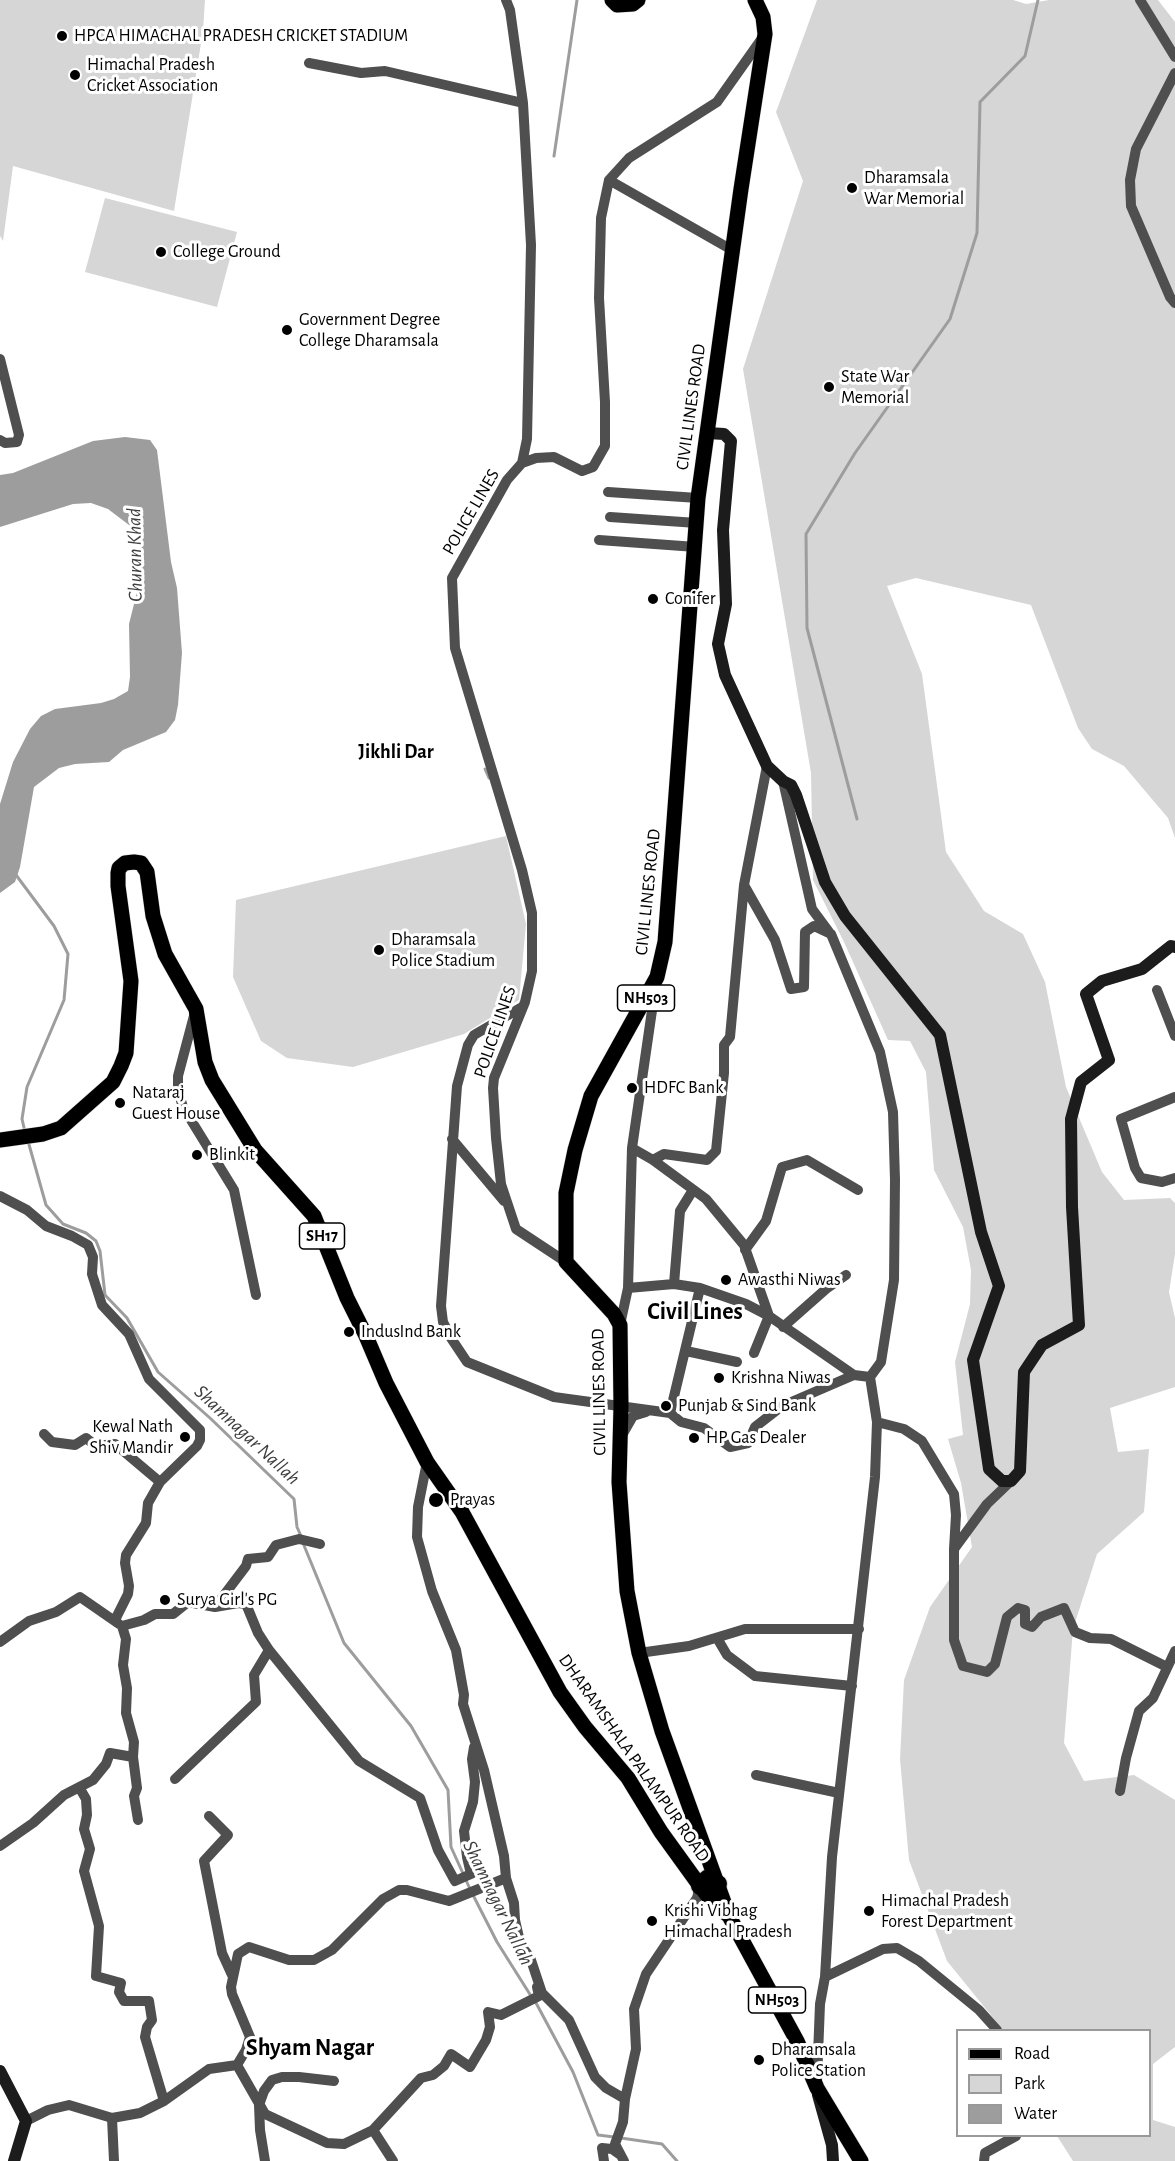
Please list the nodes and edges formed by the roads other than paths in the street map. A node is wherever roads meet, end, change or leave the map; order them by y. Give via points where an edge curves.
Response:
1 (506, 0) edge
2 (612, 0) edge
3 (638, 0) edge
4 (755, 0) edge
5 (1140, 0) edge
6 (765, 34) junction
7 (1175, 57) edge
8 (309, 63) dead end
9 (1175, 73) edge
10 (523, 103) junction
11 (609, 180) junction
12 (732, 250) junction
13 (1175, 303) edge
14 (0, 359) edge
15 (708, 434) junction
16 (0, 440) edge
17 (522, 463) junction
18 (608, 492) dead end
19 (698, 498) junction
20 (610, 517) dead end
21 (697, 523) junction
22 (599, 540) dead end
23 (696, 547) junction
24 (767, 766) junction
25 (783, 781) junction
26 (744, 885) junction
27 (831, 934) junction
28 (1175, 947) edge
29 (657, 977) junction
30 (1156, 990) dead end
31 (522, 1007) junction
32 (196, 1009) junction
33 (1175, 1036) edge
34 (1175, 1097) edge
35 (452, 1139) junction
36 (0, 1140) edge
37 (632, 1148) junction
38 (652, 1160) junction
39 (1175, 1178) edge
40 (693, 1190) junction
41 (858, 1190) dead end
42 (0, 1196) edge
43 (508, 1206) junction
44 (746, 1250) junction
45 (566, 1262) junction
46 (846, 1275) dead end
47 (674, 1284) junction
48 (628, 1288) junction
49 (699, 1288) junction
50 (256, 1295) dead end
51 (769, 1316) junction
52 (620, 1325) junction
53 (783, 1327) junction
54 (686, 1352) junction
55 (754, 1353) dead end
56 (737, 1362) dead end
57 (854, 1375) junction
58 (870, 1377) junction
59 (621, 1407) junction
60 (650, 1411) junction
61 (670, 1413) junction
62 (877, 1422) junction
63 (44, 1434) dead end
64 (620, 1438) junction
65 (426, 1462) junction
66 (1011, 1481) junction
67 (160, 1482) junction
68 (320, 1544) dead end
69 (954, 1549) junction
70 (215, 1607) junction
71 (118, 1623) junction
72 (859, 1629) junction
73 (717, 1638) junction
74 (0, 1642) edge
75 (269, 1650) junction
76 (1175, 1651) edge
77 (639, 1653) junction
78 (1167, 1667) junction
79 (852, 1686) junction
80 (475, 1743) junction
81 (133, 1757) junction
82 (756, 1775) dead end
83 (175, 1779) dead end
84 (79, 1788) junction
85 (1120, 1791) dead end
86 (839, 1793) junction
87 (209, 1816) dead end
88 (138, 1820) dead end
89 (0, 1846) edge
90 (506, 1878) junction
91 (718, 1884) junction
92 (700, 1886) junction
93 (729, 1916) junction
94 (530, 1957) junction
95 (232, 1975) junction
96 (825, 1977) junction
97 (995, 2029) edge
98 (237, 2065) junction
99 (0, 2071) edge
100 (334, 2081) dead end
101 (817, 2088) junction
102 (625, 2098) junction
103 (164, 2101) junction
104 (260, 2105) junction
105 (112, 2118) junction
106 (26, 2121) junction
107 (372, 2130) junction
108 (846, 2136) junction
109 (1014, 2137) edge
110 (832, 2145) junction
111 (622, 2158) edge
112 (14, 2161) edge
113 (114, 2161) edge
114 (265, 2161) edge
115 (393, 2161) edge
116 (604, 2161) edge
117 (833, 2161) edge
118 (861, 2161) edge
119 (984, 2161) edge

1 - 10 street
2 - 3 main road via 617,5
4 - 6 main road, NH503
5 - 7 street
6 - 11 street via 717,102 629,158
6 - 12 main road, CIVIL LINES ROAD / NH503
8 - 10 street via 361,73 385,71
9 - 13 street via 1136,149 1130,180 1131,206
10 - 17 street via 531,245 527,439
11 - 12 street
11 - 17 street, POLICE LINES via 601,218 599,298 604,446 593,467 582,471 554,457
12 - 15 main road, CIVIL LINES ROAD / NH503
14 - 16 street via 19,435 17,442
15 - 19 main road, CIVIL LINES ROAD / NH503
15 - 24 street via 724,434 731,441 723,530 726,604 718,645 725,675
17 - 31 street, POLICE LINES via 507,480 452,578 455,648 532,913 532,971
18 - 19 street
19 - 21 main road, CIVIL LINES ROAD / NH503
20 - 21 street
21 - 23 main road, CIVIL LINES ROAD / NH503
22 - 23 street
23 - 29 main road, CIVIL LINES ROAD / NH503 via 665,942
24 - 25 street
24 - 26 street
25 - 27 street via 812,909
25 - 66 street via 796,795 825,882 845,916 940,1035 981,1232 999,1286 973,1360 989,1468 1002,1481
26 - 27 street via 775,940 791,989 804,987 805,932 814,926
26 - 38 street via 730,1036 724,1045 716,1151 707,1160 664,1154
27 - 58 street via 880,1052 892,1112 894,1280 881,1362
28 - 66 street via 1171,946 1142,969 1102,981 1086,994 1109,1060 1082,1082 1071,1119 1079,1324 1042,1345 1024,1372 1020,1471
29 - 37 street
29 - 45 main road, CIVIL LINES ROAD / NH503 via 591,1096 566,1193
30 - 33 street
31 - 35 street via 474,1035 468,1045 457,1086
31 - 43 street, POLICE LINES via 493,1088 495,1138
32 - 36 main road, DHARAMSHALA PALAMPUR ROAD / SH17 via 165,954 153,916 146,868 138,862 125,863 119,868 118,879 131,981 124,1060 113,1082 67,1124 54,1132
32 - 50 street via 178,1076 178,1090 183,1107 234,1190
32 - 65 main road, DHARAMSHALA PALAMPUR ROAD / SH17 via 212,1080 255,1150 314,1216 346,1298
34 - 39 street via 1121,1119 1141,1178 1162,1182
35 - 43 street
35 - 59 street via 441,1306 451,1338 467,1362 554,1397
37 - 38 street
37 - 48 street
38 - 40 street
40 - 44 street via 706,1199
40 - 47 street via 680,1211
41 - 44 street via 807,1160 782,1167 766,1221
42 - 67 street via 27,1210 46,1226 88,1245 102,1305 129,1334 149,1379 200,1430 197,1446
43 - 45 street, POLICE LINES via 516,1229
44 - 51 street
45 - 52 main road, CIVIL LINES ROAD
46 - 53 street
47 - 48 street
47 - 49 street
48 - 52 street
49 - 51 street
49 - 54 street
51 - 53 street
51 - 55 street
52 - 59 main road, CIVIL LINES ROAD / NH503
53 - 57 street
54 - 56 street
54 - 61 street
57 - 58 street
57 - 61 street via 782,1406 755,1427 748,1443 730,1447 704,1428 681,1422
58 - 62 street
59 - 60 street
59 - 64 main road, CIVIL LINES ROAD / NH503
60 - 61 street
60 - 64 street via 633,1416
62 - 69 street via 903,1429 922,1441 954,1494
62 - 72 street
63 - 67 street via 52,1442 75,1445 86,1438 96,1446 115,1444
64 - 77 main road, CIVIL LINES ROAD / NH503 via 621,1532
65 - 80 street via 417,1536 432,1590 456,1650 463,1704
65 - 92 main road, DHARAMSHALA PALAMPUR ROAD / SH17 via 462,1512 560,1692 628,1778
66 - 69 street via 987,1504
67 - 71 street via 148,1503 143,1528 126,1555 129,1586
68 - 70 street via 299,1539 276,1545 268,1557 248,1558
69 - 78 street via 954,1640 963,1666 987,1672 995,1664 1007,1617 1018,1608 1025,1610 1025,1624 1032,1627 1041,1617 1064,1608 1075,1632 1090,1638 1111,1639
70 - 71 street via 188,1602 173,1614
70 - 75 street via 246,1604
71 - 74 street via 80,1597 56,1612 29,1621
71 - 81 street via 126,1639 123,1665
72 - 73 street via 745,1629
72 - 79 street
73 - 77 street
73 - 79 street via 727,1655 755,1676
75 - 80 street via 359,1761 420,1798 438,1850 455,1881 471,1874 464,1831 473,1802
75 - 83 street via 254,1674 256,1702
76 - 78 street
77 - 91 main road, CIVIL LINES ROAD / NH503 via 662,1731
78 - 85 street via 1153,1698 1139,1711
79 - 86 street
80 - 90 street
81 - 84 street via 110,1753 101,1772
81 - 88 street
82 - 86 street
84 - 89 street via 64,1795
84 - 103 street via 86,1799 84,1829 90,1849 84,1871 99,1926 96,1976 121,1983 118,1992 124,2001 149,2001 152,2020 145,2037
86 - 96 street
87 - 95 street via 228,1835 204,1862 222,1953
90 - 94 street via 521,1946
90 - 95 street via 449,1901 399,1890 383,1899 332,1950 314,1960 289,1960 249,1947 238,1954
91 - 92 highway via 707,1879
91 - 93 main road, CIVIL LINES ROAD / NH503
92 - 93 main road, DHARAMSHALA PALAMPUR ROAD / SH17
92 - 102 street via 697,1898 646,1974 634,2009 636,2049
93 - 101 main road, NH503 via 798,2041
94 - 102 street via 542,1993 569,2020 595,2077
94 - 107 street via 534,1998 501,2015 488,2012 490,2027 470,2067 451,2054 444,2066 421,2078
95 - 98 street via 232,1994 250,2037
96 - 97 street via 883,1949 897,1948 919,1961
96 - 101 street via 819,2004
98 - 103 street via 209,2070
98 - 104 street
99 - 106 street
100 - 104 street via 282,2077 272,2080
101 - 108 main road, NH503
101 - 110 street
102 - 111 street via 623,2122 615,2144
103 - 105 street via 140,2113
104 - 107 street via 265,2114 327,2143 344,2144
104 - 114 street
105 - 106 street via 69,2105
105 - 113 street
106 - 112 street
107 - 115 street
108 - 110 street
108 - 118 main road, NH503
109 - 119 street via 985,2153
110 - 117 street
111 - 116 street via 612,2149 602,2148

